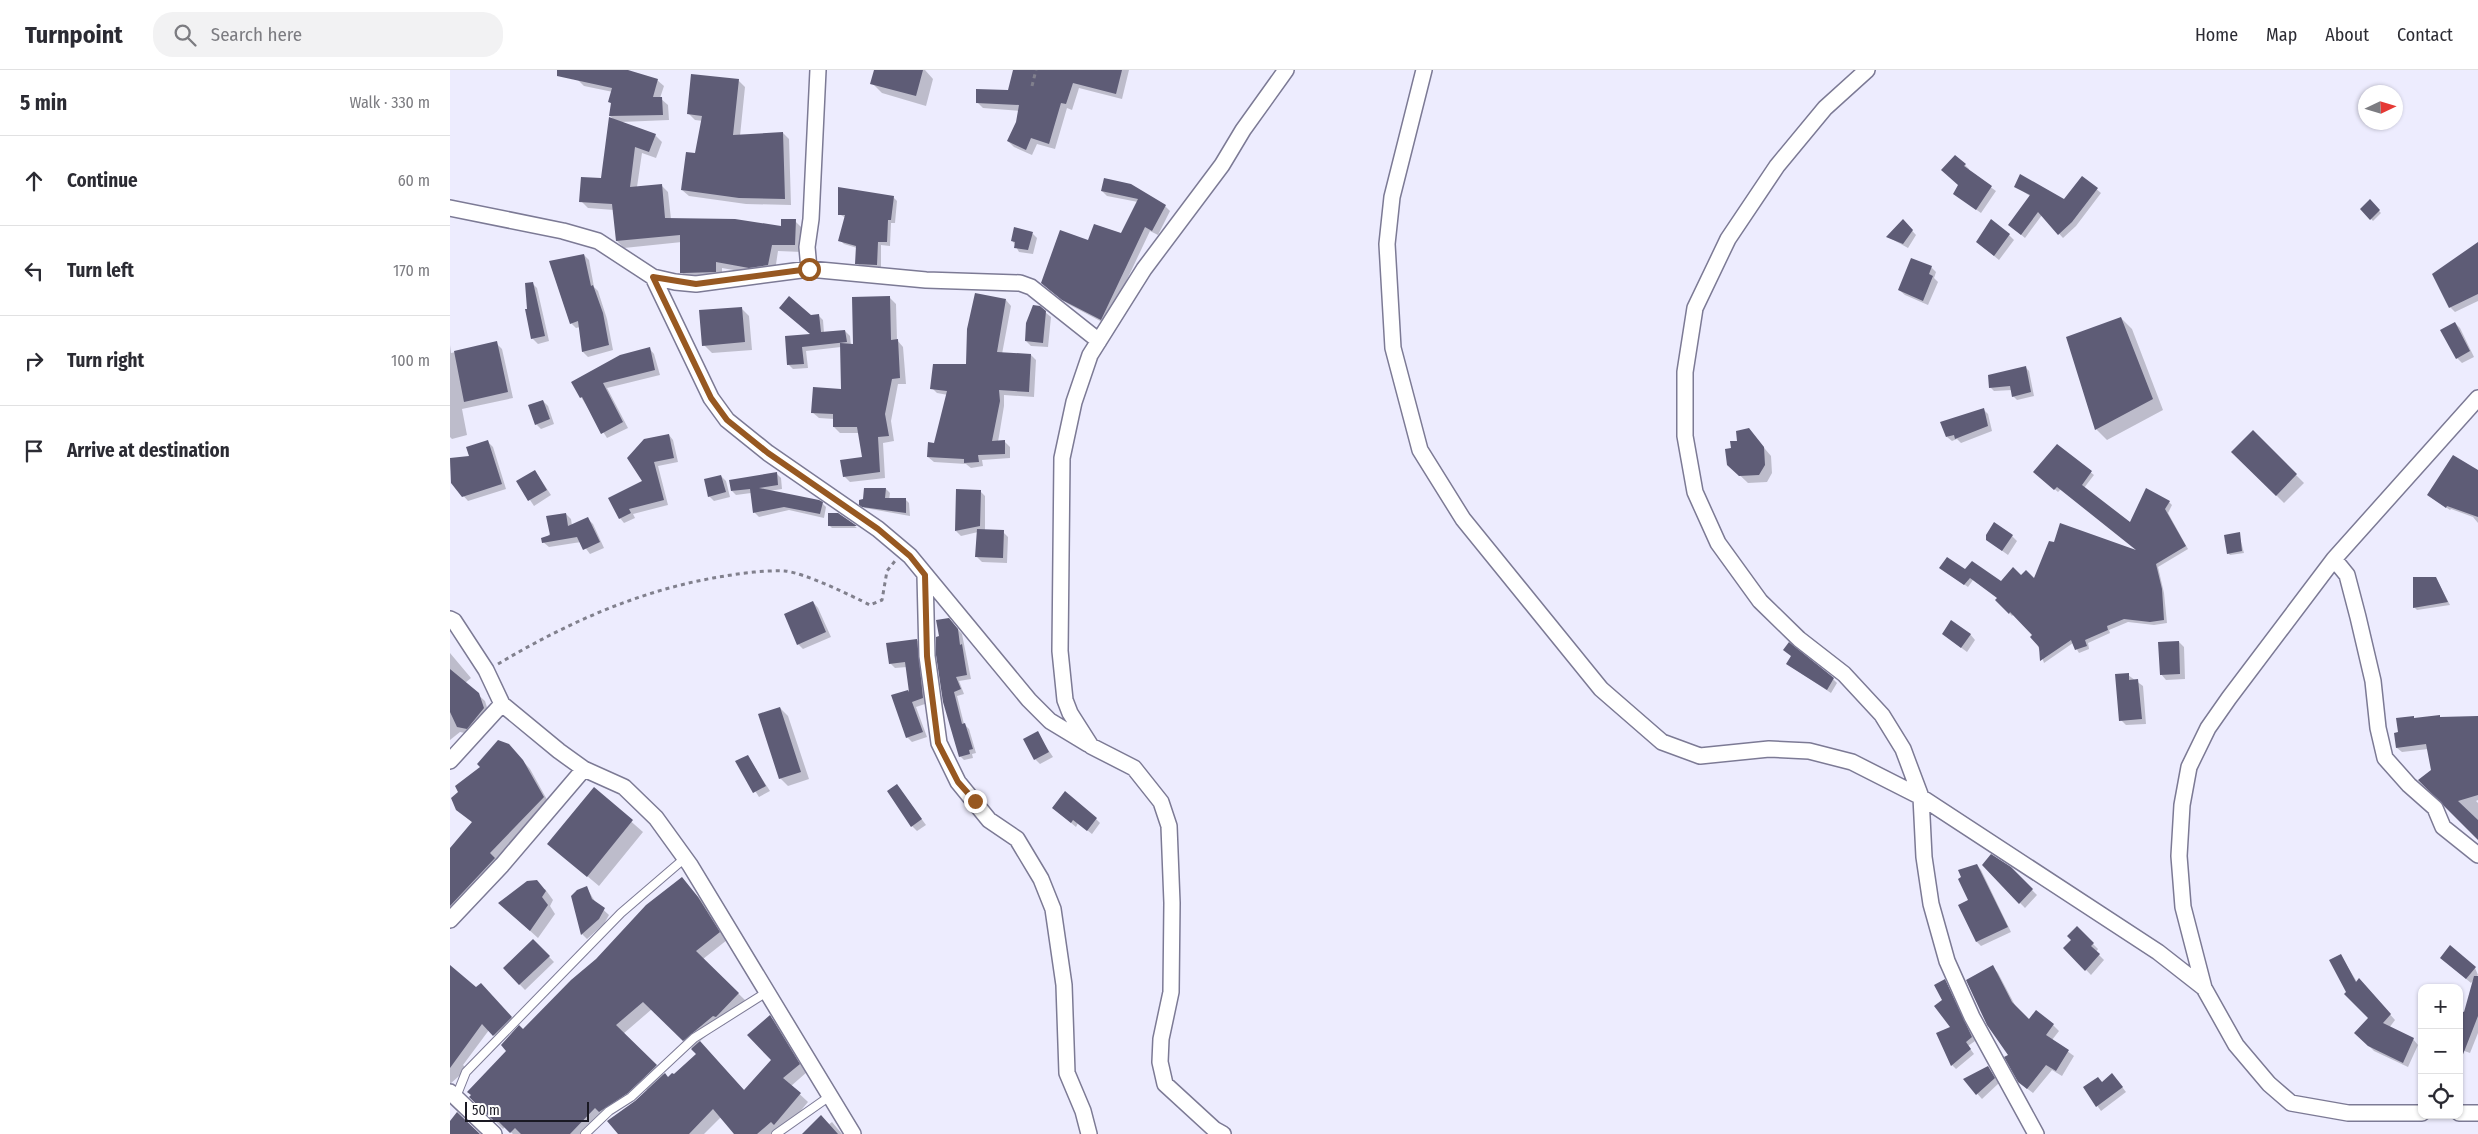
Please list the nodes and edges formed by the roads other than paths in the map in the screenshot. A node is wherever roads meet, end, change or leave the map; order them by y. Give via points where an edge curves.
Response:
1 (818, 70) edge
2 (1286, 70) edge
3 (1424, 70) edge
4 (1867, 70) edge
5 (450, 208) edge
6 (809, 269) junction
7 (653, 277) junction
8 (1099, 341) junction
9 (2478, 398) edge
10 (2334, 559) junction
11 (925, 575) junction
12 (450, 619) edge
13 (502, 704) junction
14 (1091, 746) junction
15 (450, 761) edge
16 (584, 768) junction
17 (1920, 797) junction
18 (2478, 855) edge
19 (685, 858) junction
20 (450, 920) edge
21 (2204, 988) junction
22 (767, 992) junction
23 (453, 1094) edge
24 (830, 1096) junction
25 (2418, 1113) edge
26 (2463, 1113) edge
27 (2478, 1113) edge
28 (494, 1134) edge
29 (584, 1134) edge
30 (776, 1134) edge
31 (852, 1134) edge
32 (1089, 1134) edge
33 (1222, 1134) edge
34 (2036, 1134) edge

1 - 6 street via 807,248
2 - 8 street via 1222,165 1144,269
3 - 17 street via 1392,198 1387,244 1393,348 1420,450 1463,519 1601,689 1662,742 1700,756 1769,749 1809,751 1852,762
4 - 17 street via 1819,115 1777,166 1728,239 1695,308 1685,372 1685,436 1695,492 1718,544 1760,601 1799,639 1844,674 1882,714 1903,749
5 - 7 street via 563,230 598,241
6 - 7 street via 696,284
6 - 8 street via 926,280 1020,283 1031,287
7 - 11 street via 711,398 727,420 768,453 878,529 910,556
8 - 14 street via 1090,355 1074,402 1062,458 1060,651 1064,700
9 - 10 street
10 - 18 street via 2347,576 2358,618 2373,681 2385,758 2435,808 2443,827
10 - 21 street via 2208,728 2189,767 2182,804 2179,856 2183,907
11 - 14 street via 1029,700 1050,721
11 - 32 street via 927,656 938,743 958,782 989,820 1017,839 1041,879 1053,909 1064,985 1067,1073
12 - 13 street via 486,670
13 - 15 street
13 - 16 street
14 - 33 street via 1134,768 1161,802 1169,826 1172,903 1170,992 1160,1062 1165,1084
16 - 19 street via 624,787 656,818
16 - 20 street via 502,865
17 - 21 street via 2158,952
17 - 34 street via 1931,904 1947,962 1972,1017
19 - 22 street
19 - 23 lane via 622,913 466,1072
21 - 25 street via 2236,1045 2269,1084 2291,1103 2348,1113
22 - 24 street
22 - 29 lane via 694,1038 631,1097 609,1110
23 - 28 street
24 - 30 lane
24 - 31 street
26 - 27 street

